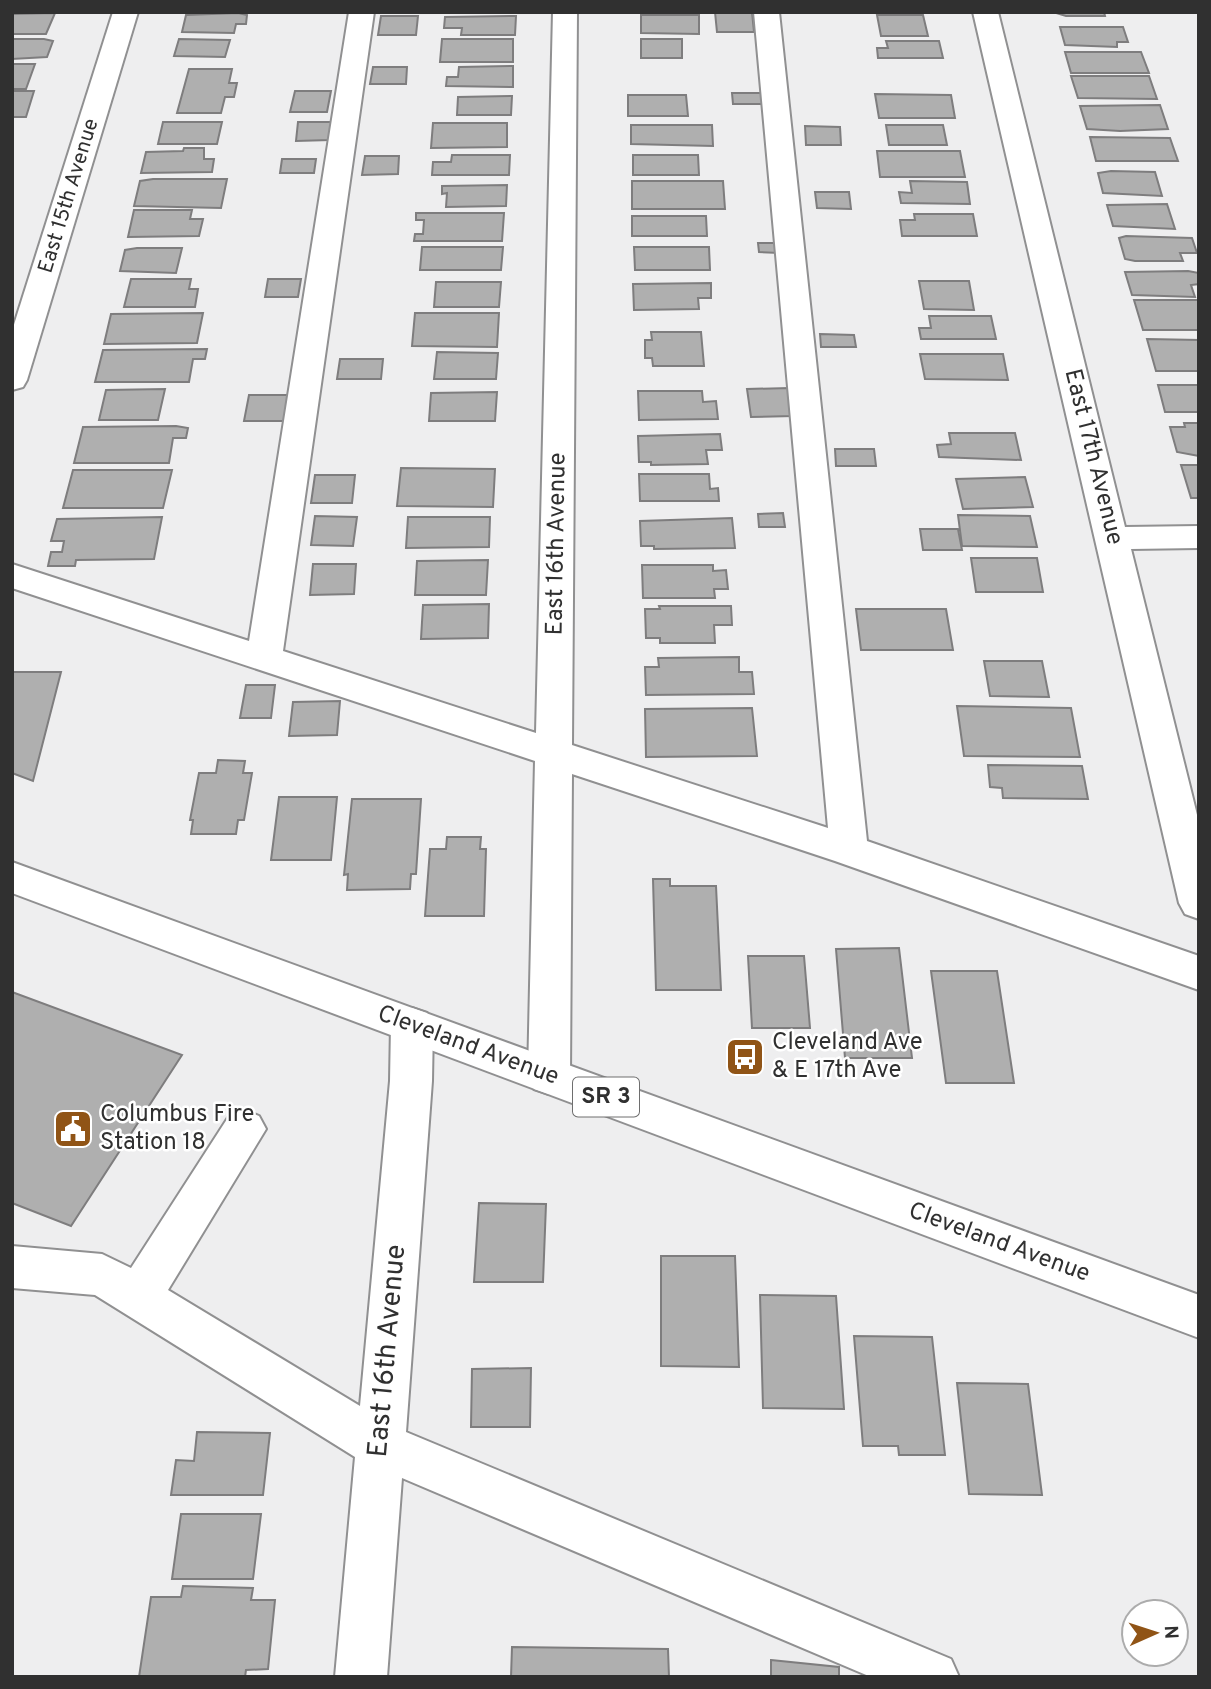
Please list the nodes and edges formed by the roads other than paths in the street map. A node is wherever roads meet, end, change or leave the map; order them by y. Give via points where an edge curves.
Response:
1 (126, 12) edge
2 (362, 12) edge
3 (565, 12) edge
4 (766, 12) edge
5 (985, 12) edge
6 (12, 380) edge
7 (1199, 537) edge
8 (1113, 538) junction
9 (12, 576) edge
10 (264, 658) junction
11 (554, 752) junction
12 (849, 850) junction
13 (12, 877) edge
14 (1199, 903) edge
15 (1199, 973) edge
16 (412, 1025) junction
17 (549, 1076) junction
18 (244, 1129) dead end
19 (12, 1267) edge
20 (138, 1297) junction
21 (1199, 1317) edge
22 (380, 1445) junction
23 (885, 1667) edge
24 (361, 1677) edge
25 (933, 1677) edge

1 - 6 street, East 15th Avenue
2 - 10 street
3 - 11 street, East 16th Avenue
4 - 12 street
5 - 8 street, East 17th Avenue
7 - 8 street
8 - 14 street, East 17th Avenue
9 - 10 street
10 - 11 street
11 - 12 street
11 - 17 street, East 16th Avenue
12 - 15 street
13 - 16 street, Cleveland Avenue / SR 3
16 - 17 street, Cleveland Avenue / SR 3
16 - 22 street, East 16th Avenue
17 - 21 street, Cleveland Avenue / SR 3
18 - 20 street
19 - 20 street via 102,1275
20 - 22 street
22 - 23 street
22 - 24 street, East 16th Avenue
23 - 25 street

